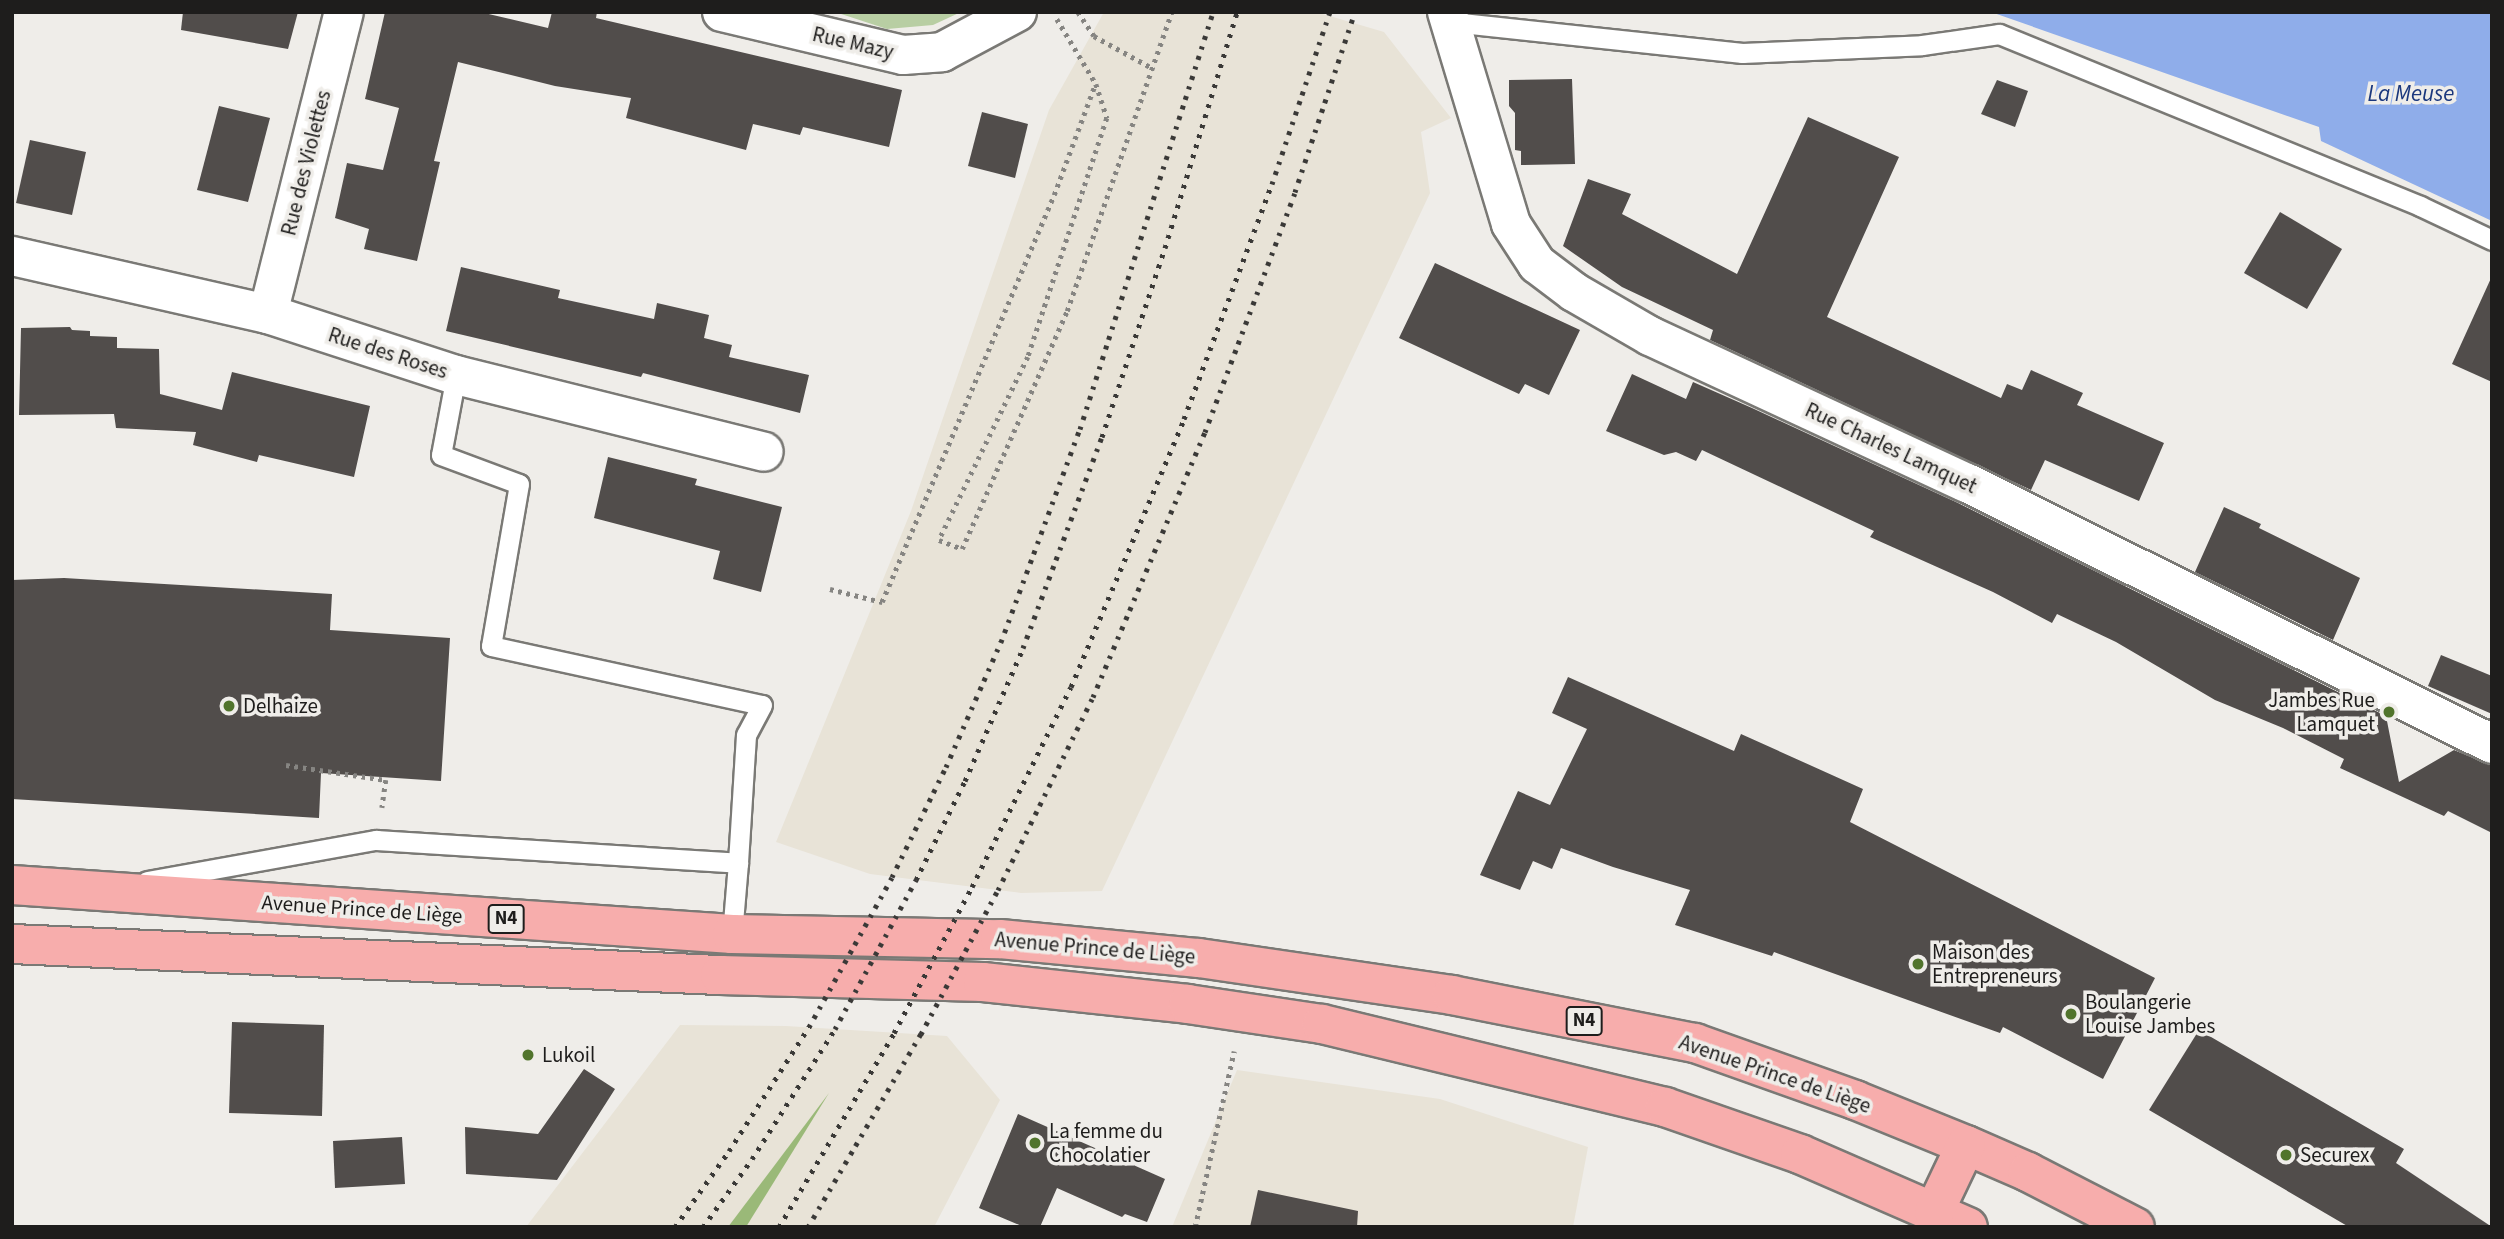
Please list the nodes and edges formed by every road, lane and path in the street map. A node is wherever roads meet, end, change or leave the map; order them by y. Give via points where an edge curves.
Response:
1 (344, 12) edge
2 (722, 12) edge
3 (1017, 12) edge
4 (1053, 12) edge
5 (1078, 12) edge
6 (1172, 12) edge
7 (1449, 17) edge
8 (1154, 69) junction
9 (1096, 85) junction
10 (2492, 240) edge
11 (12, 256) edge
12 (268, 314) junction
13 (456, 376) junction
14 (764, 452) dead end
15 (830, 589) dead end
16 (2492, 744) edge
17 (286, 765) dead end
18 (386, 780) dead end
19 (738, 863) junction
20 (12, 885) edge
21 (86, 891) junction
22 (732, 934) junction
23 (12, 944) edge
24 (1239, 1012) junction
25 (1966, 1145) junction
26 (1951, 1219) edge
27 (1195, 1227) edge
28 (2135, 1227) edge

1 - 12 street, Rue des Violettes
2 - 3 street, Rue Mazy via 903,55 942,52
4 - 9 path
5 - 8 path via 1094,36
6 - 8 path
7 - 10 lane via 1742,53 1922,45 1999,34 2420,206
7 - 16 street, Rue Charles Lamquet via 1511,224 1537,264 1574,292 1650,336 1967,483
8 - 9 path via 1067,311 962,550 939,540 1028,357 1107,118
9 - 15 path via 882,602
11 - 12 street, Rue des Roses
12 - 13 street, Rue des Roses
13 - 14 street, Rue des Roses
13 - 19 lane via 441,455 519,484 491,646 762,705 746,735
17 - 18 path
19 - 21 lane via 376,840
19 - 22 lane
20 - 21 main road, Avenue Prince de Liège / N4
21 - 22 main road, Avenue Prince de Liège / N4
22 - 25 main road, Avenue Prince de Liège / N4 via 1000,939 1199,958 1452,995 1695,1043
23 - 24 main road, Avenue Prince de Liège / N4 via 982,982
24 - 26 main road, Avenue Prince de Liège / N4 via 1322,1024 1665,1107 1800,1154
24 - 27 path
25 - 26 main road
25 - 28 main road, Avenue Prince de Liège / N4

